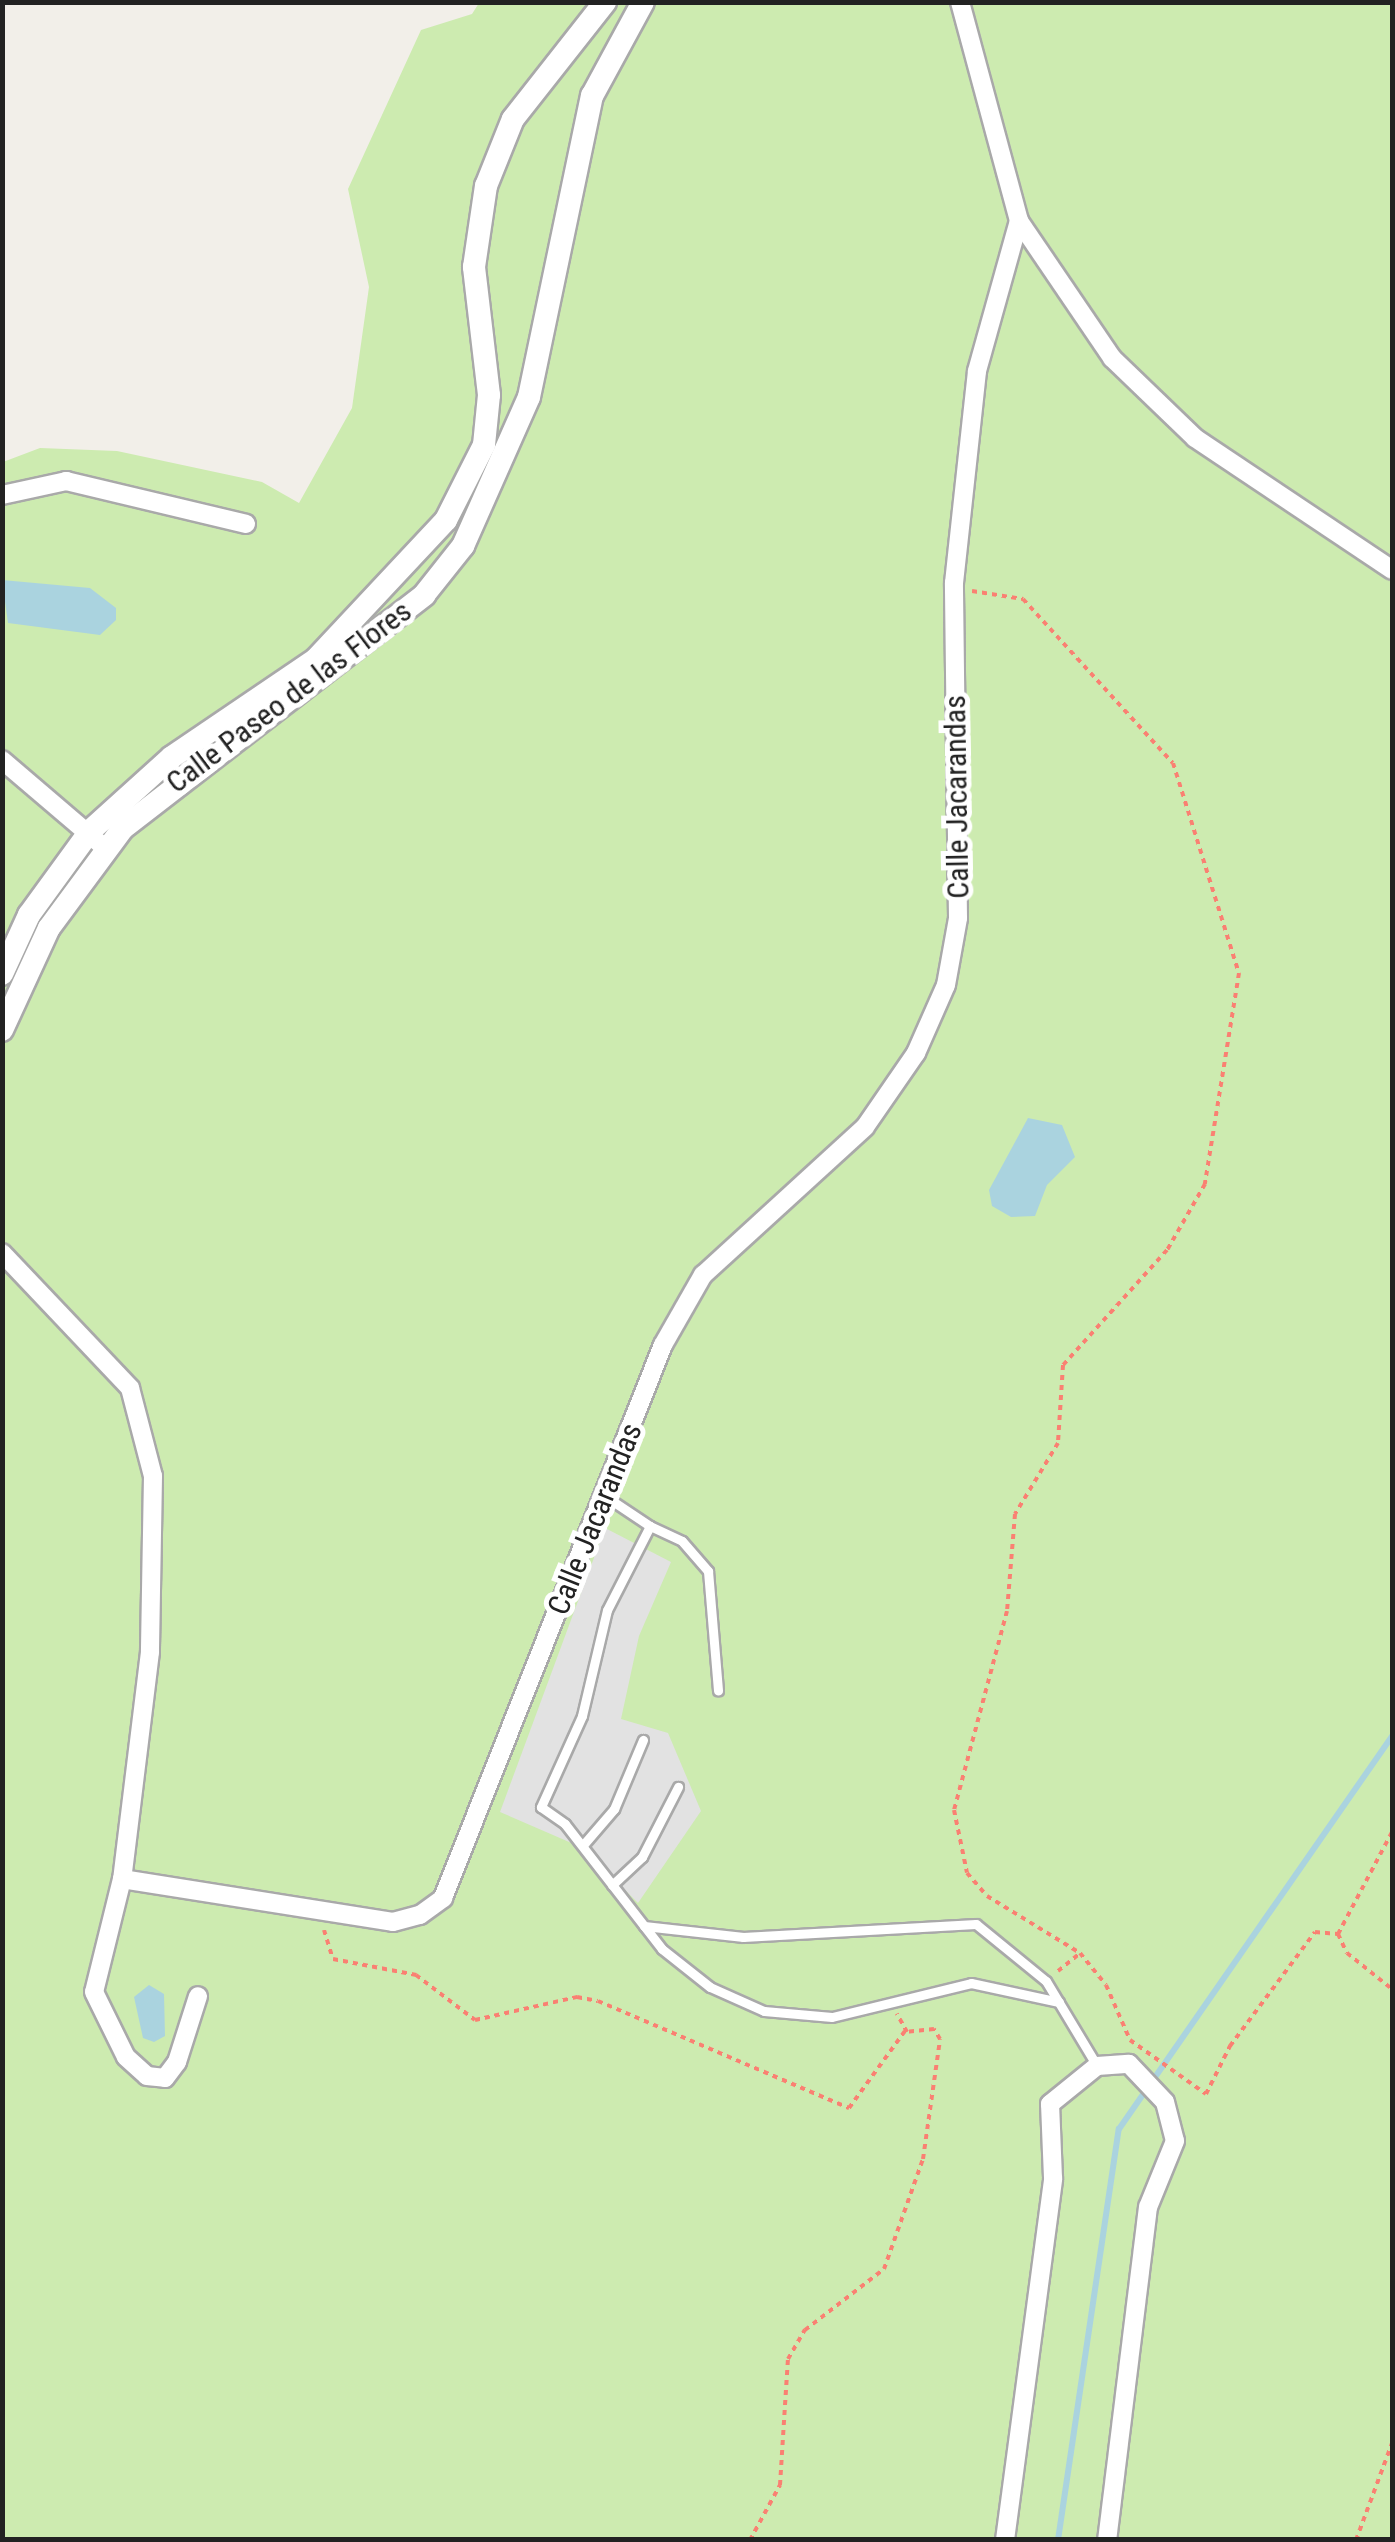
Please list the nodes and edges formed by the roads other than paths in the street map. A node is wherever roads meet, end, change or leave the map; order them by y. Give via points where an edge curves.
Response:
1 (606, 2) edge
2 (642, 2) edge
3 (960, 2) edge
4 (1019, 221) junction
5 (2, 496) edge
6 (246, 524) dead end
7 (1392, 570) edge
8 (2, 760) edge
9 (97, 840) junction
10 (2, 974) edge
11 (2, 1030) edge
12 (2, 1252) edge
13 (605, 1496) junction
14 (650, 1526) junction
15 (718, 1690) dead end
16 (643, 1740) dead end
17 (678, 1787) dead end
18 (583, 1845) junction
19 (122, 1879) junction
20 (612, 1885) junction
21 (644, 1926) junction
22 (198, 1996) dead end
23 (1059, 2002) junction
24 (1097, 2066) junction
25 (1005, 2540) edge
26 (1108, 2540) edge

1 - 9 street, Calle Paseo de las Flores via 514,119 486,186 474,267 490,396 484,445 446,520 316,660 172,757
2 - 9 street, Calle Paseo de las Flores via 592,96 529,396 463,546 424,595
3 - 4 street
4 - 7 street via 1112,358 1196,438
4 - 13 street, Calle Jacarandas via 977,372 954,591 958,918 946,986 916,1053 865,1127 703,1275 663,1345
5 - 6 street via 66,481
8 - 9 street
9 - 10 street, Calle Paseo de las Flores via 28,915
9 - 11 street, Calle Paseo de las Flores
12 - 19 street via 130,1388 154,1476 150,1652
13 - 14 lane
13 - 19 street, Calle Jacarandas via 443,1898 393,1922
14 - 15 lane via 682,1541 708,1570
14 - 18 lane via 607,1610 582,1716 541,1808
16 - 18 lane via 614,1809
17 - 20 lane via 642,1857
18 - 20 lane
19 - 22 street via 94,1992 126,2057 147,2076 165,2078 178,2062
20 - 21 lane
21 - 23 lane via 743,1937 976,1924 1046,1981
21 - 23 lane via 710,1987 764,2011 832,2017 894,2008 970,1982
23 - 24 lane
24 - 25 street via 1050,2104 1053,2178
24 - 26 street via 1129,2064 1166,2102 1174,2141 1148,2208

